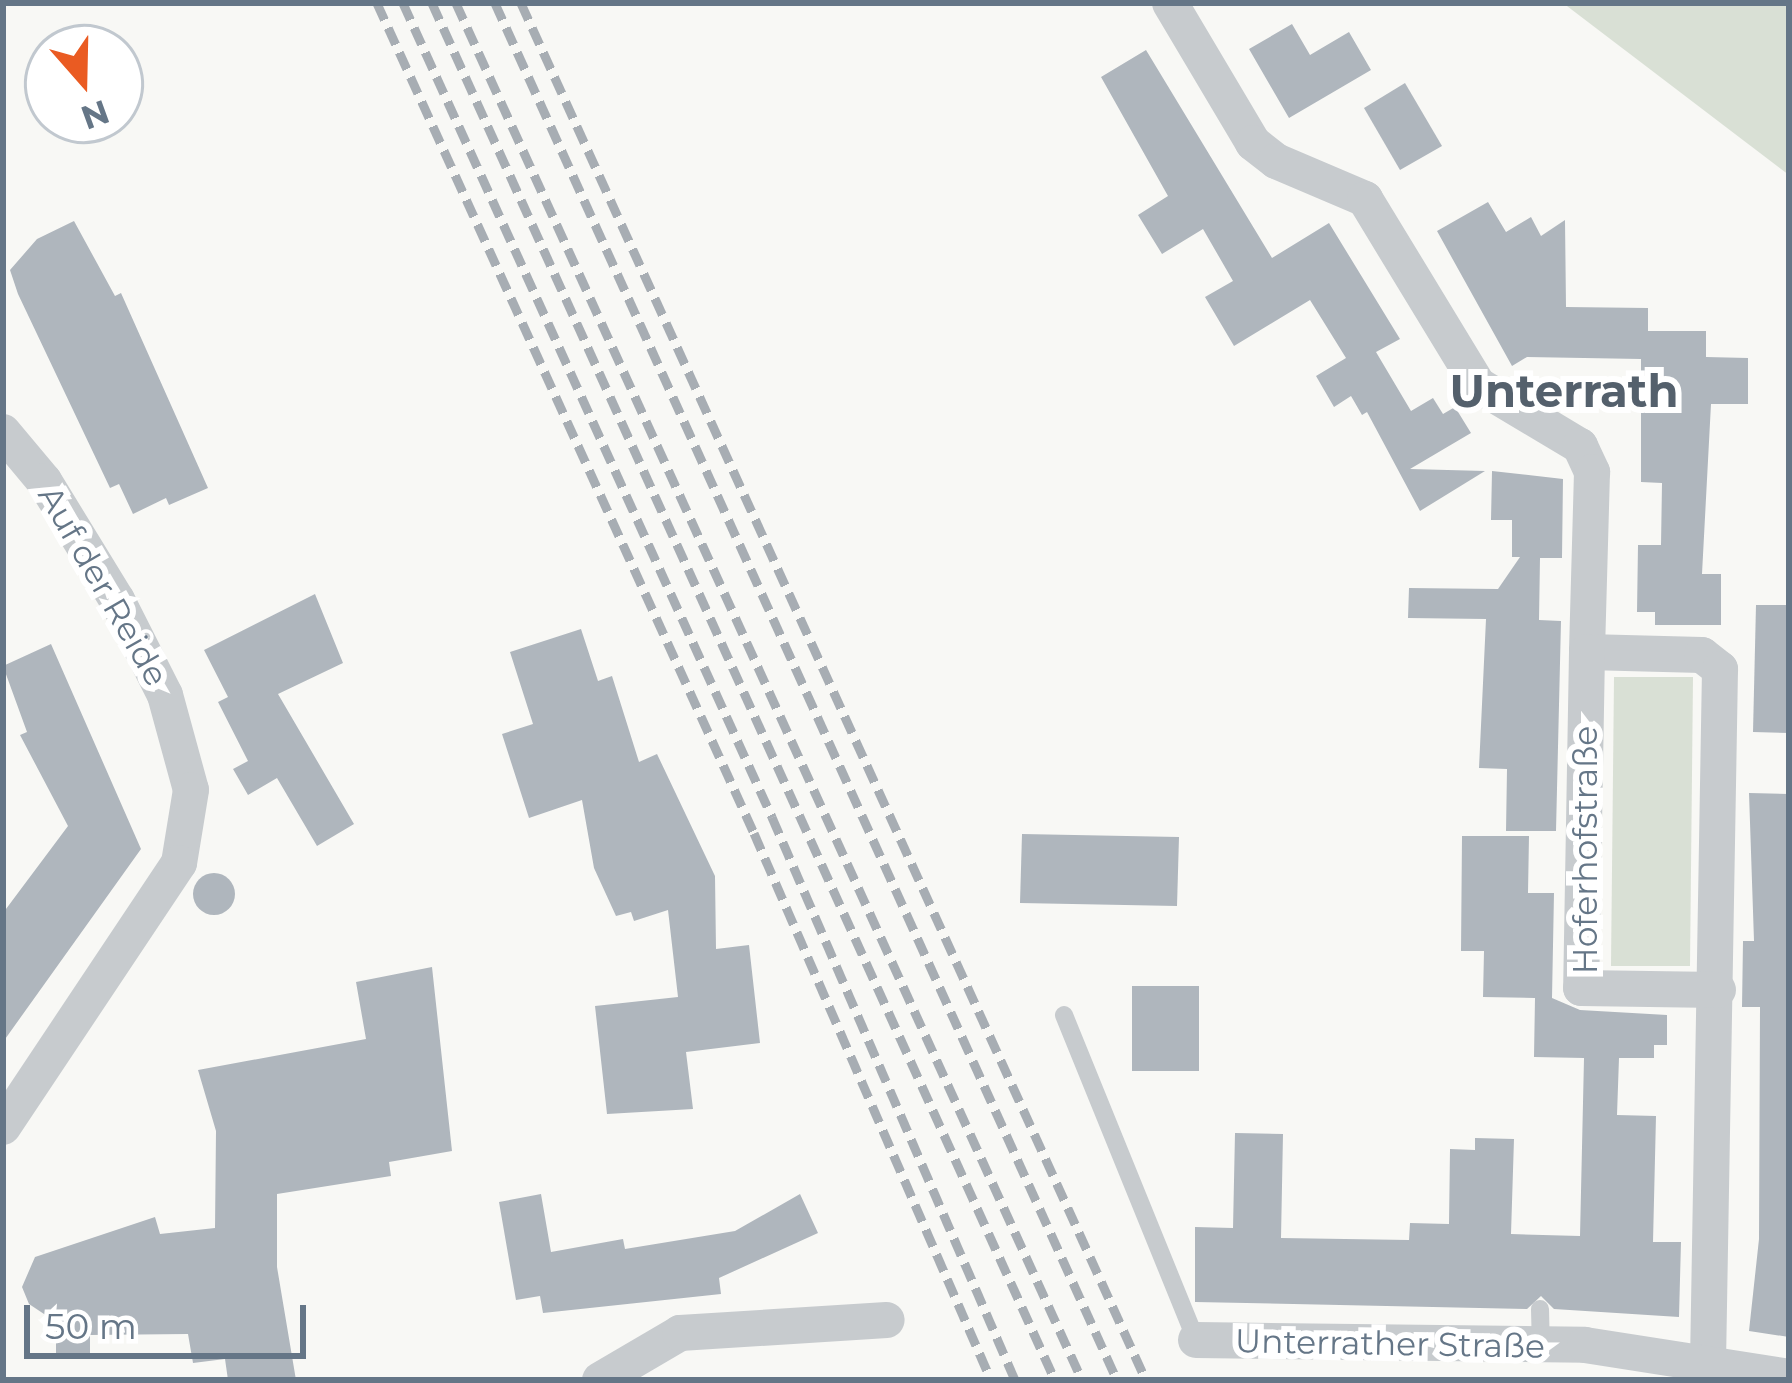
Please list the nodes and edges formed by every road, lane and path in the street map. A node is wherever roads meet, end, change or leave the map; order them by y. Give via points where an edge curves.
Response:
1 (1170, 3) edge
2 (3, 432) edge
3 (1587, 652) junction
4 (1718, 990) junction
5 (1064, 1015) dead end
6 (3, 1127) edge
7 (1540, 1310) dead end
8 (886, 1320) dead end
9 (1196, 1340) joint
10 (1540, 1349) junction
11 (1708, 1362) junction
12 (1585, 1363) edge
13 (1789, 1377) edge
14 (604, 1379) edge

1 - 3 street, Hoferhofstraße via 1253,143 1366,199 1478,385 1580,446 1592,472
2 - 6 street, Auf der Reide via 44,481 117,600 166,695 191,790 188,828 169,881
3 - 4 street via 1702,655 1720,669
3 - 4 street, Hoferhofstraße via 1581,988
4 - 11 street
5 - 9 lane, Unterrather Straße
7 - 10 lane
8 - 14 street via 680,1333
9 - 10 street, Unterrather Straße
10 - 12 street, Unterrather Straße
11 - 12 street, Unterrather Straße
11 - 13 street, Unterrather Straße

